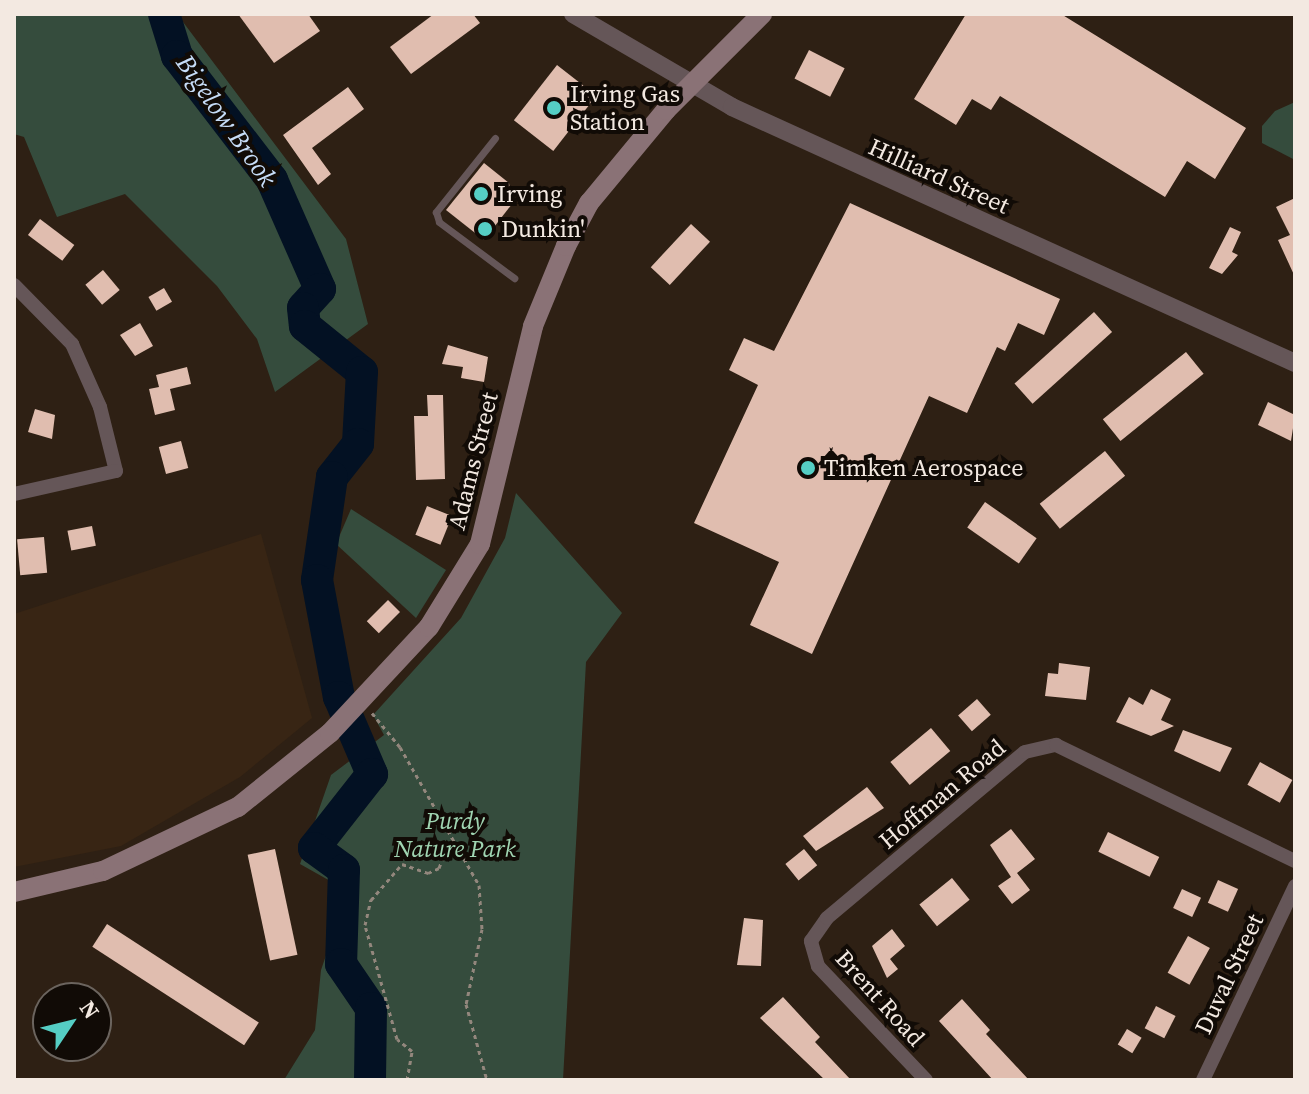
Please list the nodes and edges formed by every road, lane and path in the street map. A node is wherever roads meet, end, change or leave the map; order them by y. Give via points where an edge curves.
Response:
1 (573, 14) edge
2 (762, 14) edge
3 (689, 83) junction
4 (495, 138) dead end
5 (514, 278) dead end
6 (14, 285) edge
7 (1295, 363) edge
8 (14, 494) edge
9 (356, 714) junction
10 (450, 840) junction
11 (1295, 861) edge
12 (1295, 886) edge
13 (14, 892) edge
14 (811, 941) joint
15 (407, 1080) edge
16 (487, 1080) edge
17 (926, 1080) edge
18 (1203, 1080) edge

1 - 3 street, Hilliard Street
2 - 3 main road, Adams Street
3 - 7 street, Hilliard Street
3 - 9 main road, Adams Street via 589,203 566,246 533,326 480,544 458,590
4 - 5 lane via 436,212 439,222
6 - 8 street via 72,344 100,407 116,471
9 - 10 path via 400,747
9 - 13 main road, Adams Street via 284,775 179,839 103,871
10 - 15 path via 439,868 428,873 402,864 371,900 365,925 397,1039 412,1051
10 - 16 path via 479,885 482,929 466,1004
11 - 14 street, Hoffman Road via 1056,745 1025,752 827,918
12 - 18 street, Duval Street
14 - 17 street, Brent Road via 818,966

